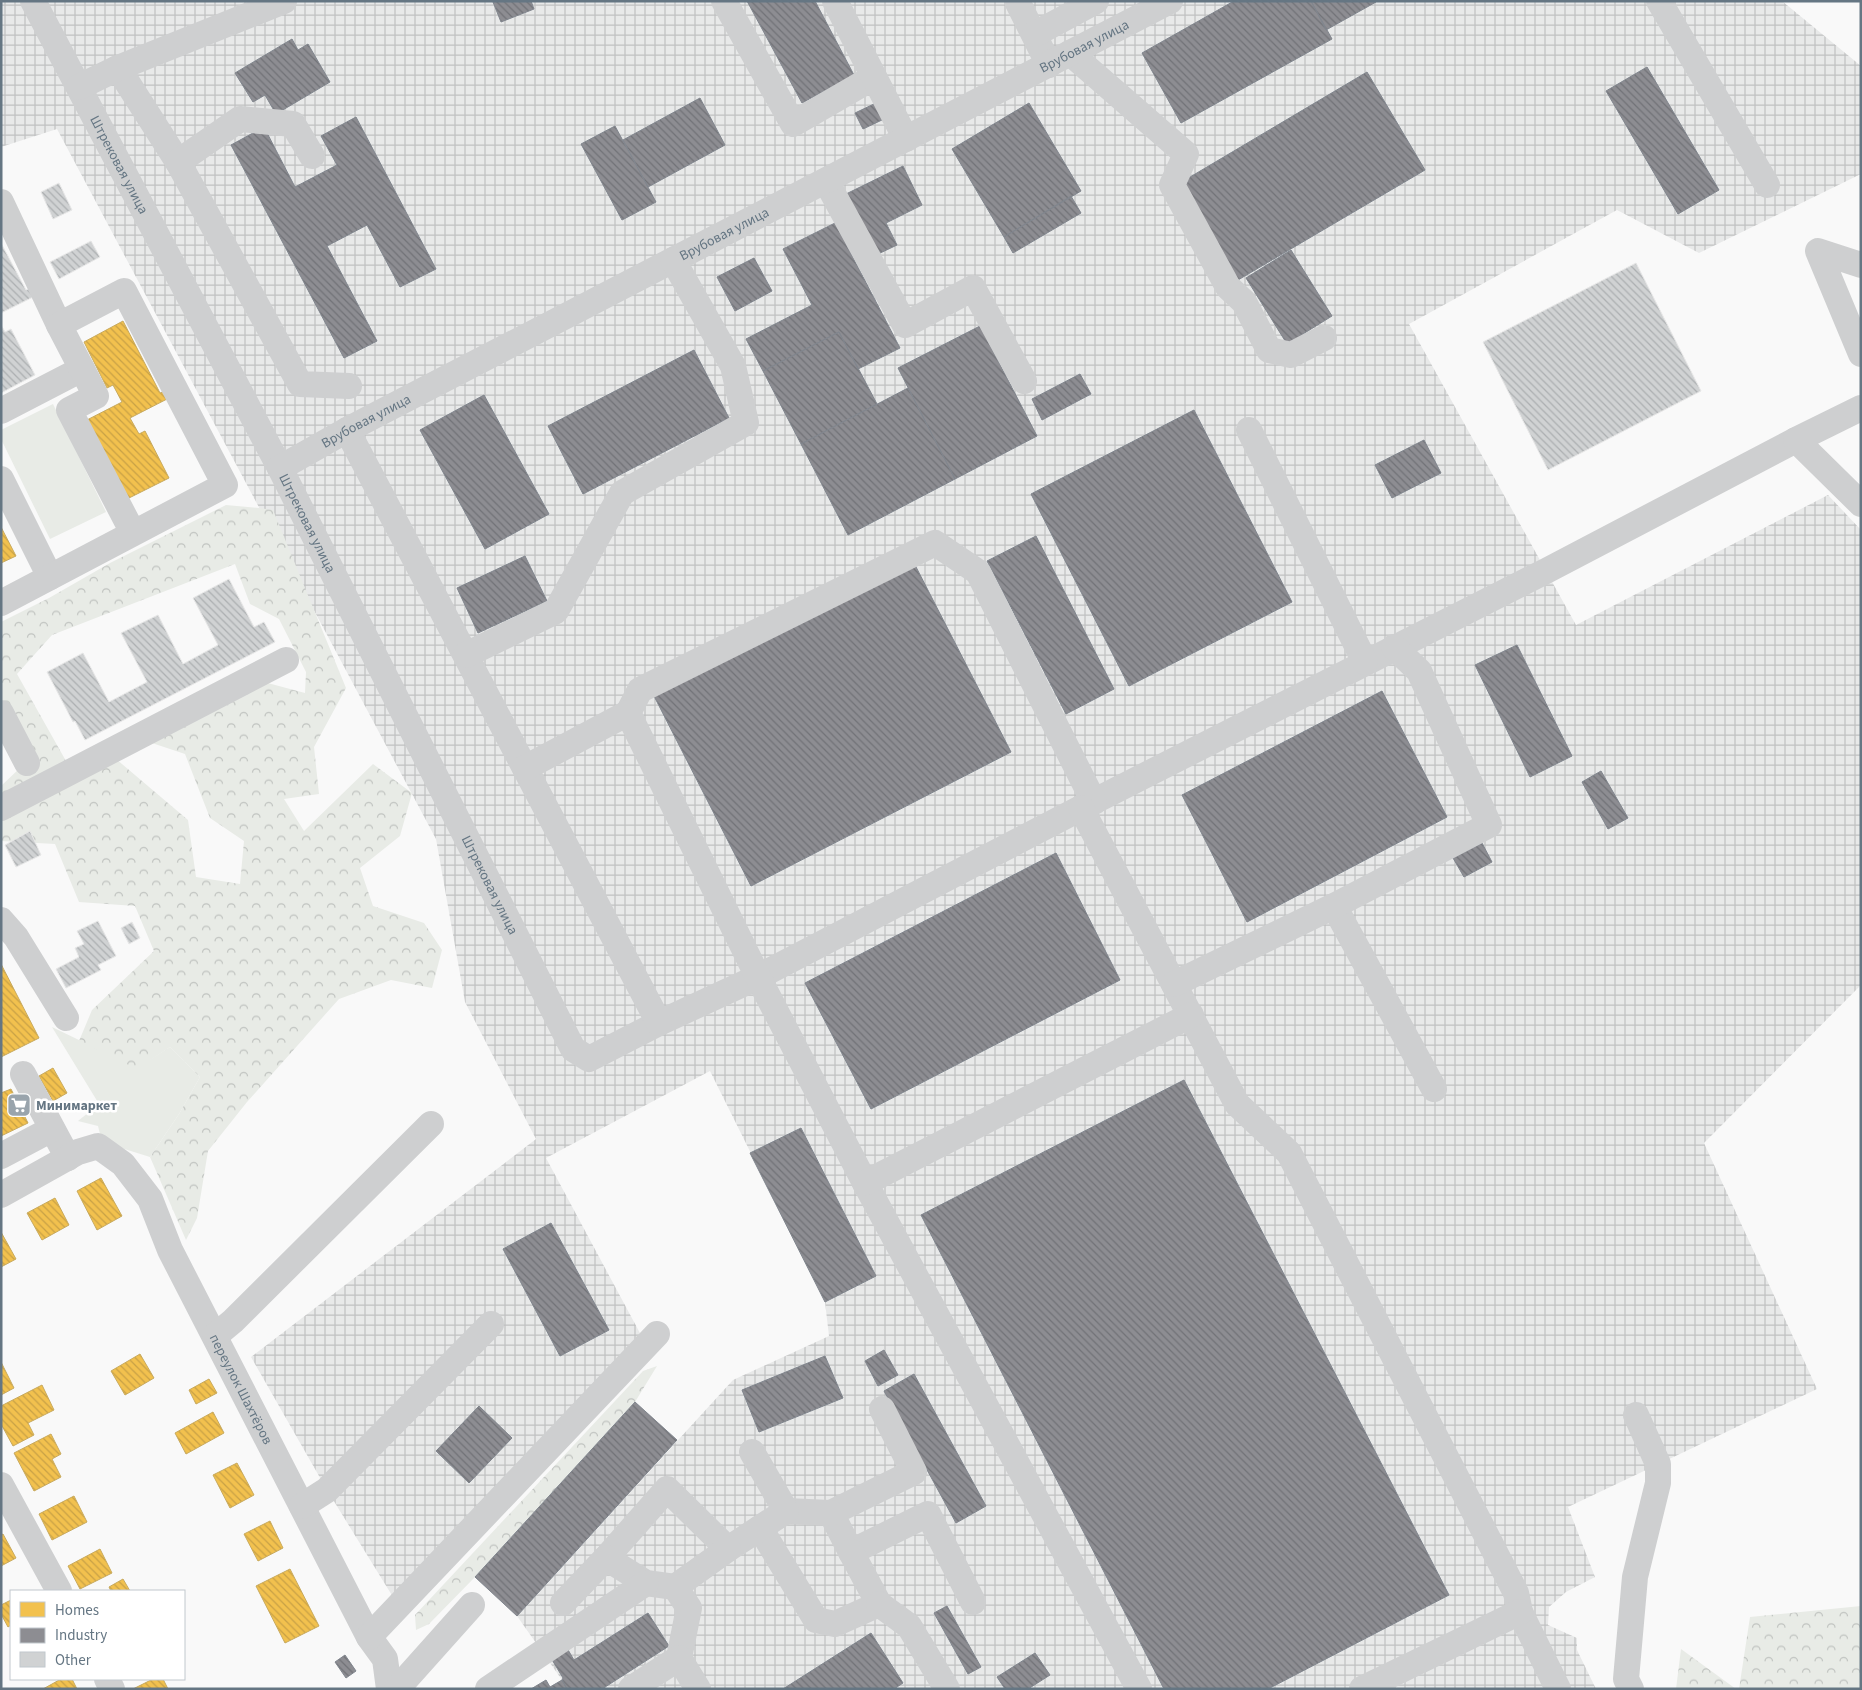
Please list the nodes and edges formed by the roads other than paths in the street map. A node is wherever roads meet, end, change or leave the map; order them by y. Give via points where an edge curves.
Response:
1 (33, 1) edge
2 (284, 1) edge
3 (724, 1) edge
4 (835, 1) edge
5 (1017, 1) edge
6 (1096, 1) edge
7 (1170, 1) edge
8 (1659, 1) edge
9 (1034, 34) junction
10 (1059, 59) junction
11 (118, 68) junction
12 (874, 77) junction
13 (79, 87) junction
14 (906, 139) junction
15 (312, 156) dead end
16 (178, 162) junction
17 (826, 180) junction
18 (1767, 185) dead end
19 (1, 202) edge
20 (674, 260) junction
21 (1861, 265) edge
22 (59, 326) junction
23 (1324, 338) dead end
24 (1861, 354) edge
25 (82, 369) junction
26 (1024, 381) dead end
27 (350, 386) dead end
28 (1861, 408) edge
29 (1, 411) edge
30 (347, 430) junction
31 (1248, 430) dead end
32 (1796, 440) junction
33 (280, 468) junction
34 (1, 479) edge
35 (1861, 504) edge
36 (133, 533) junction
37 (50, 577) junction
38 (1, 603) edge
39 (1394, 647) junction
40 (466, 655) junction
41 (286, 660) dead end
42 (1365, 662) junction
43 (1, 713) edge
44 (628, 713) junction
45 (27, 763) dead end
46 (525, 768) junction
47 (1088, 805) junction
48 (1, 808) edge
49 (1334, 906) junction
50 (1, 920) edge
51 (758, 977) junction
52 (1174, 984) junction
53 (1190, 1015) junction
54 (66, 1018) dead end
55 (659, 1023) junction
56 (23, 1074) dead end
57 (1434, 1089) dead end
58 (432, 1124) dead end
59 (52, 1129) junction
60 (73, 1155) junction
61 (1, 1156) edge
62 (865, 1183) junction
63 (1, 1196) edge
64 (491, 1324) dead end
65 (657, 1334) dead end
66 (215, 1336) junction
67 (882, 1409) dead end
68 (1636, 1414) dead end
69 (752, 1452) dead end
70 (1, 1485) edge
71 (302, 1506) junction
72 (786, 1511) junction
73 (831, 1513) junction
74 (760, 1528) junction
75 (728, 1549) junction
76 (851, 1552) junction
77 (606, 1558) junction
78 (646, 1583) junction
79 (675, 1587) junction
80 (58, 1590) edge
81 (973, 1602) dead end
82 (563, 1603) dead end
83 (879, 1604) junction
84 (472, 1605) dead end
85 (1520, 1612) junction
86 (369, 1637) junction
87 (679, 1658) junction
88 (389, 1689) edge
89 (397, 1689) edge
90 (488, 1689) edge
91 (632, 1689) edge
92 (698, 1689) edge
93 (947, 1689) edge
94 (1139, 1689) edge
95 (1362, 1689) edge
96 (1558, 1689) edge
97 (1631, 1689) edge

1 - 13 street, Штрековая улица
2 - 11 street
3 - 12 street via 793,124
4 - 12 street
5 - 9 street
6 - 9 street
7 - 10 street, Врубовая улица
8 - 18 street
9 - 10 street
10 - 14 street, Врубовая улица
10 - 23 street via 1186,154 1172,185 1228,287 1244,302 1268,350 1290,355
11 - 13 street
11 - 16 street
12 - 14 street
13 - 33 street, Штрековая улица
14 - 17 street, Врубовая улица
15 - 16 street via 293,124 240,118
16 - 27 street via 300,384
17 - 20 street, Врубовая улица
17 - 26 street via 904,325 973,288
19 - 22 street
20 - 30 street, Врубовая улица
20 - 40 street via 733,366 746,423 622,493 556,611
21 - 24 street via 1818,252
22 - 25 street
22 - 36 street via 124,291 225,485
25 - 29 street
25 - 36 street via 96,396 69,410
28 - 32 street
30 - 33 street, Врубовая улица
30 - 40 street
31 - 42 street
32 - 35 street
32 - 39 street
33 - 55 street, Штрековая улица via 574,1050 589,1059
34 - 37 street
36 - 37 street
37 - 38 street
39 - 42 street
39 - 49 street via 1420,671 1489,825
40 - 46 street
41 - 48 street
42 - 47 street
43 - 45 street
44 - 46 street
44 - 47 street via 640,690 935,543 978,572
44 - 51 street
46 - 55 street
47 - 51 street
47 - 52 street
49 - 52 street
49 - 57 street
50 - 54 street via 16,937
51 - 55 street
51 - 62 street
52 - 53 street
53 - 62 street
53 - 85 street via 1237,1104 1289,1153 1516,1593
56 - 59 street
58 - 66 street
59 - 60 street
59 - 61 street
60 - 63 street
60 - 66 street, переулок Шахтёров via 98,1146 123,1164 150,1199 170,1250
62 - 94 street
64 - 71 street via 327,1490
65 - 86 street
66 - 71 street, переулок Шахтёров
67 - 73 street via 914,1472
68 - 97 street via 1658,1464 1658,1483 1635,1577 1626,1679
69 - 72 street
70 - 80 street
71 - 86 street, переулок Шахтёров
72 - 73 street
72 - 74 street
73 - 76 street
74 - 75 street
74 - 83 street via 816,1620 835,1624
75 - 77 street via 667,1489
75 - 79 street
76 - 81 street via 928,1514
76 - 83 street
77 - 78 street
77 - 82 street
78 - 79 street
78 - 90 street
79 - 87 street via 688,1608
83 - 93 street via 909,1626
84 - 89 street
85 - 95 street
85 - 96 street
86 - 88 street, переулок Шахтёров via 385,1659
87 - 91 street
87 - 92 street

